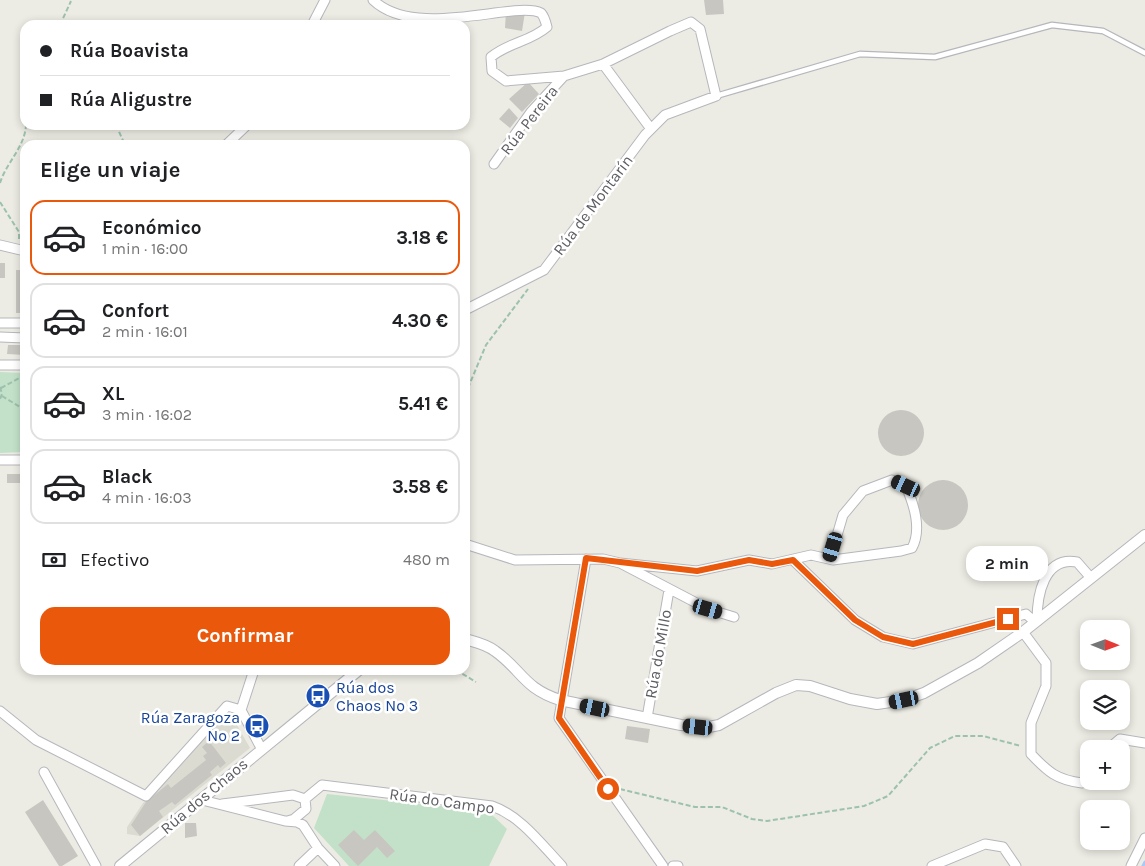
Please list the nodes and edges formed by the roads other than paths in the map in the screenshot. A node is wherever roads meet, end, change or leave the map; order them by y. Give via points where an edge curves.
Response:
1 (325, 0) edge
2 (373, 0) edge
3 (315, 20) edge
4 (1145, 53) edge
5 (603, 64) junction
6 (564, 76) junction
7 (716, 96) junction
8 (651, 129) junction
9 (242, 130) edge
10 (231, 140) edge
11 (494, 164) dead end
12 (0, 246) edge
13 (20, 250) edge
14 (470, 307) edge
15 (0, 323) edge
16 (20, 323) edge
17 (0, 337) edge
18 (20, 338) edge
19 (0, 365) edge
20 (20, 365) edge
21 (0, 460) edge
22 (20, 460) edge
23 (1145, 535) edge
24 (470, 546) edge
25 (586, 558) junction
26 (830, 559) junction
27 (793, 560) junction
28 (620, 563) junction
29 (1091, 578) junction
30 (669, 590) junction
31 (734, 617) dead end
32 (1036, 622) junction
33 (1023, 632) junction
34 (470, 640) edge
35 (252, 675) edge
36 (353, 675) edge
37 (560, 700) junction
38 (241, 710) junction
39 (0, 711) edge
40 (647, 718) junction
41 (1118, 740) edge
42 (1130, 740) edge
43 (1130, 740) edge
44 (1145, 743) edge
45 (261, 748) junction
46 (44, 772) dead end
47 (1080, 783) edge
48 (305, 799) junction
49 (202, 800) junction
50 (218, 805) junction
51 (306, 809) junction
52 (285, 821) junction
53 (307, 832) junction
54 (1145, 838) edge
55 (318, 848) junction
56 (96, 866) edge
57 (120, 866) edge
58 (299, 866) edge
59 (334, 866) edge
60 (562, 866) edge
61 (663, 866) edge
62 (672, 866) edge
63 (678, 866) edge
64 (932, 866) edge
65 (1016, 866) edge
66 (1131, 866) edge

1 - 3 street
2 - 6 street via 382,9 413,16 527,5 542,13 548,27 537,36 503,47 491,57 492,71 506,80
4 - 7 lane via 1103,31 1052,25 935,57 860,54
5 - 6 street
5 - 7 street via 691,22 700,29
5 - 8 street
6 - 11 street, Rúa Pereira via 531,112
7 - 8 street, Rúa de Montarín via 665,115
8 - 14 street, Rúa de Montarín via 544,270
9 - 10 street
12 - 13 street
15 - 16 street
17 - 18 street
19 - 20 street
21 - 22 street
23 - 29 street
24 - 25 street via 515,560
25 - 28 street
25 - 37 street
26 - 26 street via 843,515 863,491 892,480 906,486 914,505 917,539 912,548
26 - 27 street via 811,555
27 - 28 street via 772,564 749,560 697,571
27 - 32 street via 855,620 883,637 913,644 1026,614
28 - 30 street
29 - 32 street
29 - 32 street via 1077,562 1056,564 1045,578
30 - 31 street via 708,609
30 - 40 street, Rúa do Millo
32 - 33 street
33 - 40 street via 978,663 924,693 888,704 866,703 810,686 796,685 710,727
33 - 47 street via 1046,663 1046,686 1031,723 1031,754 1048,772 1064,781
34 - 37 street via 494,650 531,687
35 - 38 street
36 - 45 street, Rúa dos Chaos
37 - 40 street
37 - 61 street via 559,718
38 - 39 street via 227,706 146,796 36,740
38 - 45 street
41 - 43 street
42 - 44 street
45 - 49 street, Rúa dos Chaos
46 - 56 street
48 - 50 street via 293,795
48 - 51 street
48 - 60 street, Rúa do Campo via 322,786 492,806 506,810 518,820
49 - 50 street
49 - 57 street, Rúa dos Chaos
50 - 52 street
51 - 52 street via 294,819
51 - 53 street
52 - 53 street via 297,822
53 - 55 street
54 - 66 street
55 - 58 street
55 - 59 street
62 - 63 street
64 - 65 street via 985,844 1003,847

